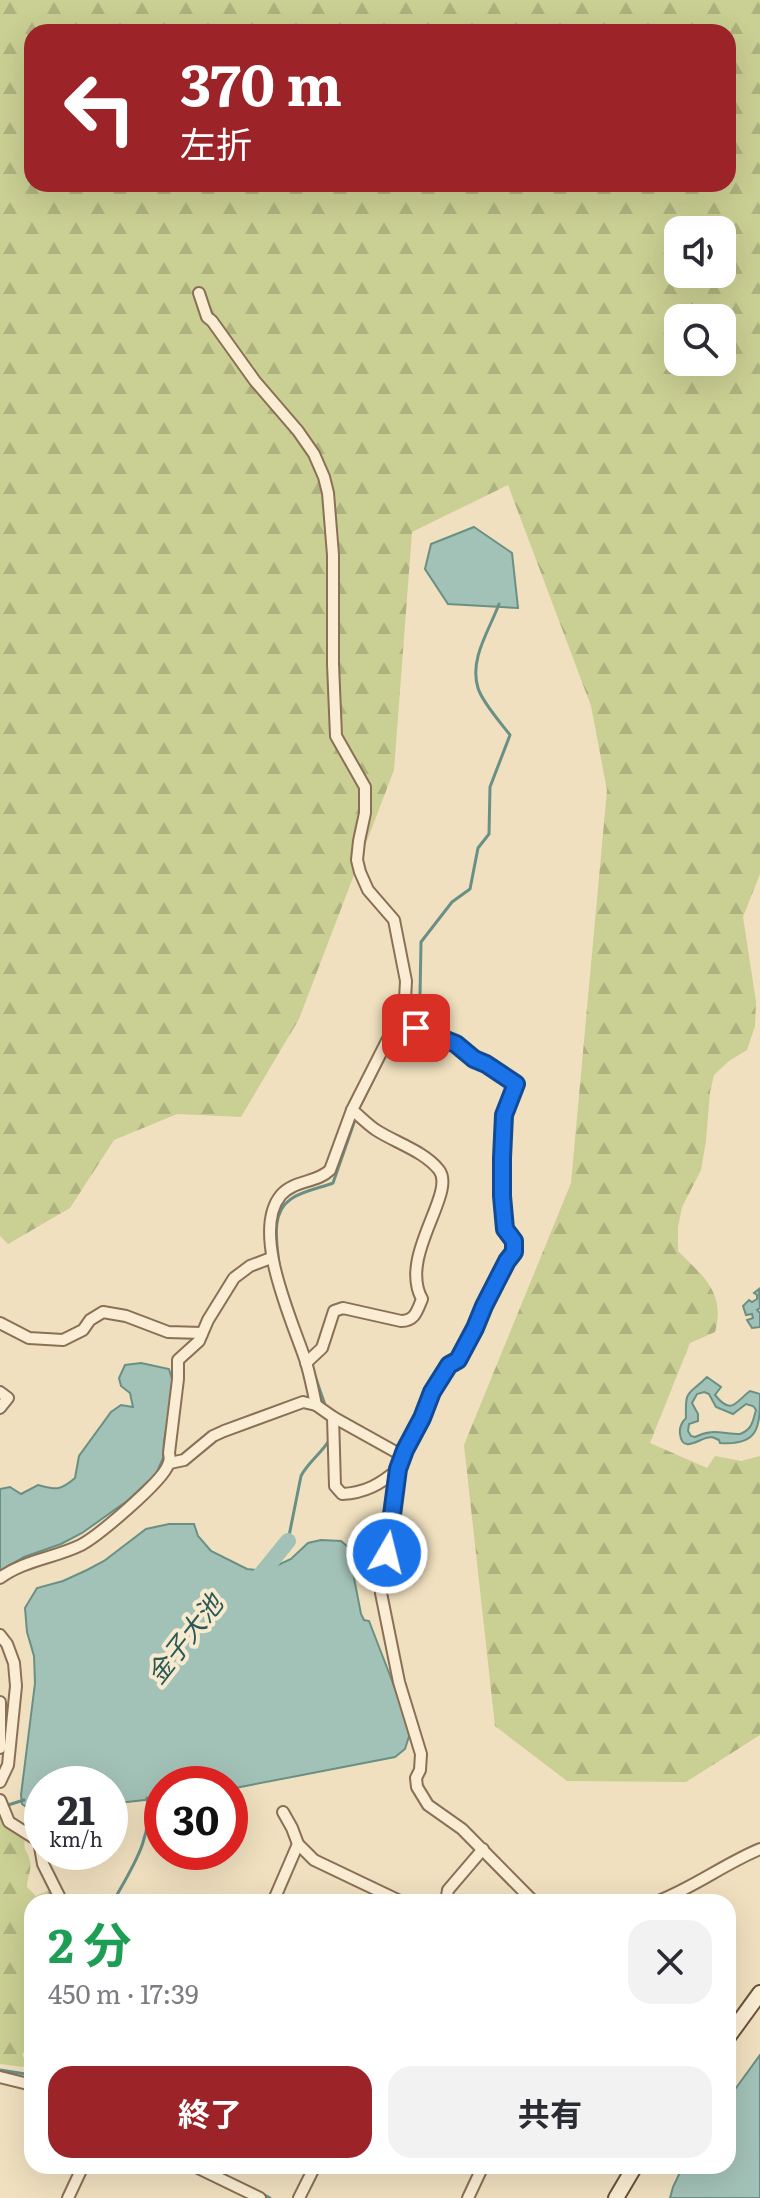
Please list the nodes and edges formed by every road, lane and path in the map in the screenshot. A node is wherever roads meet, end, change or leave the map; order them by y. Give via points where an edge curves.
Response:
1 (199, 293) dead end
2 (398, 1019) junction
3 (352, 1110) junction
4 (271, 1258) junction
5 (0, 1323) edge
6 (202, 1333) junction
7 (310, 1360) junction
8 (0, 1392) edge
9 (316, 1405) junction
10 (0, 1408) edge
11 (333, 1417) junction
12 (403, 1456) junction
13 (170, 1463) junction
14 (398, 1469) junction
15 (0, 1578) edge
16 (0, 1635) edge
17 (0, 1702) edge
18 (0, 1748) edge
19 (0, 1781) edge
20 (0, 1800) edge
21 (283, 1812) dead end
22 (298, 1844) junction
23 (483, 1849) junction
24 (760, 1849) edge
25 (58, 1894) edge
26 (276, 1894) edge
27 (386, 1894) edge
28 (447, 1894) edge
29 (526, 1894) edge
30 (676, 1894) edge
31 (760, 1993) edge
32 (736, 2026) edge
33 (0, 2077) edge
34 (24, 2083) edge
35 (79, 2174) edge
36 (210, 2174) edge
37 (311, 2174) edge
38 (479, 2174) edge
39 (630, 2174) edge
40 (235, 2186) junction
41 (68, 2198) edge
42 (231, 2198) edge
43 (260, 2198) edge
44 (299, 2198) edge
45 (468, 2198) edge
46 (616, 2198) edge

1 - 2 street via 207,317 298,431 324,477 333,555 336,736 365,787 360,872 394,920 403,959 405,999
2 - 3 street
2 - 12 street via 456,1044 516,1084 504,1115 502,1158 505,1229 514,1241 514,1252 458,1360 432,1392
3 - 4 street via 330,1170 281,1194 272,1214
3 - 7 street via 430,1161 444,1181 420,1245 415,1282 422,1299 415,1316 401,1321 343,1308 334,1311 322,1348
4 - 6 street via 234,1278
4 - 7 street
5 - 6 street via 29,1338 63,1340 103,1312 168,1332
6 - 13 street via 178,1360
7 - 9 street
8 - 10 street via 8,1398
9 - 11 street
9 - 13 street via 303,1402 246,1421 213,1436 184,1460
11 - 12 street
11 - 14 street via 335,1486 342,1494 381,1484
12 - 14 street
13 - 15 street via 148,1491 84,1543
14 - 23 street via 381,1593 421,1754 417,1787 428,1805
16 - 19 street via 14,1663 16,1686 8,1765
17 - 18 street
20 - 25 street via 9,1822 39,1841
21 - 22 street
22 - 26 street
22 - 27 street via 321,1865
23 - 28 street
23 - 29 street
24 - 30 street
31 - 32 main road
33 - 34 street
35 - 41 street
36 - 40 street
37 - 44 street
38 - 45 street
39 - 46 main road
40 - 42 street
40 - 43 street

